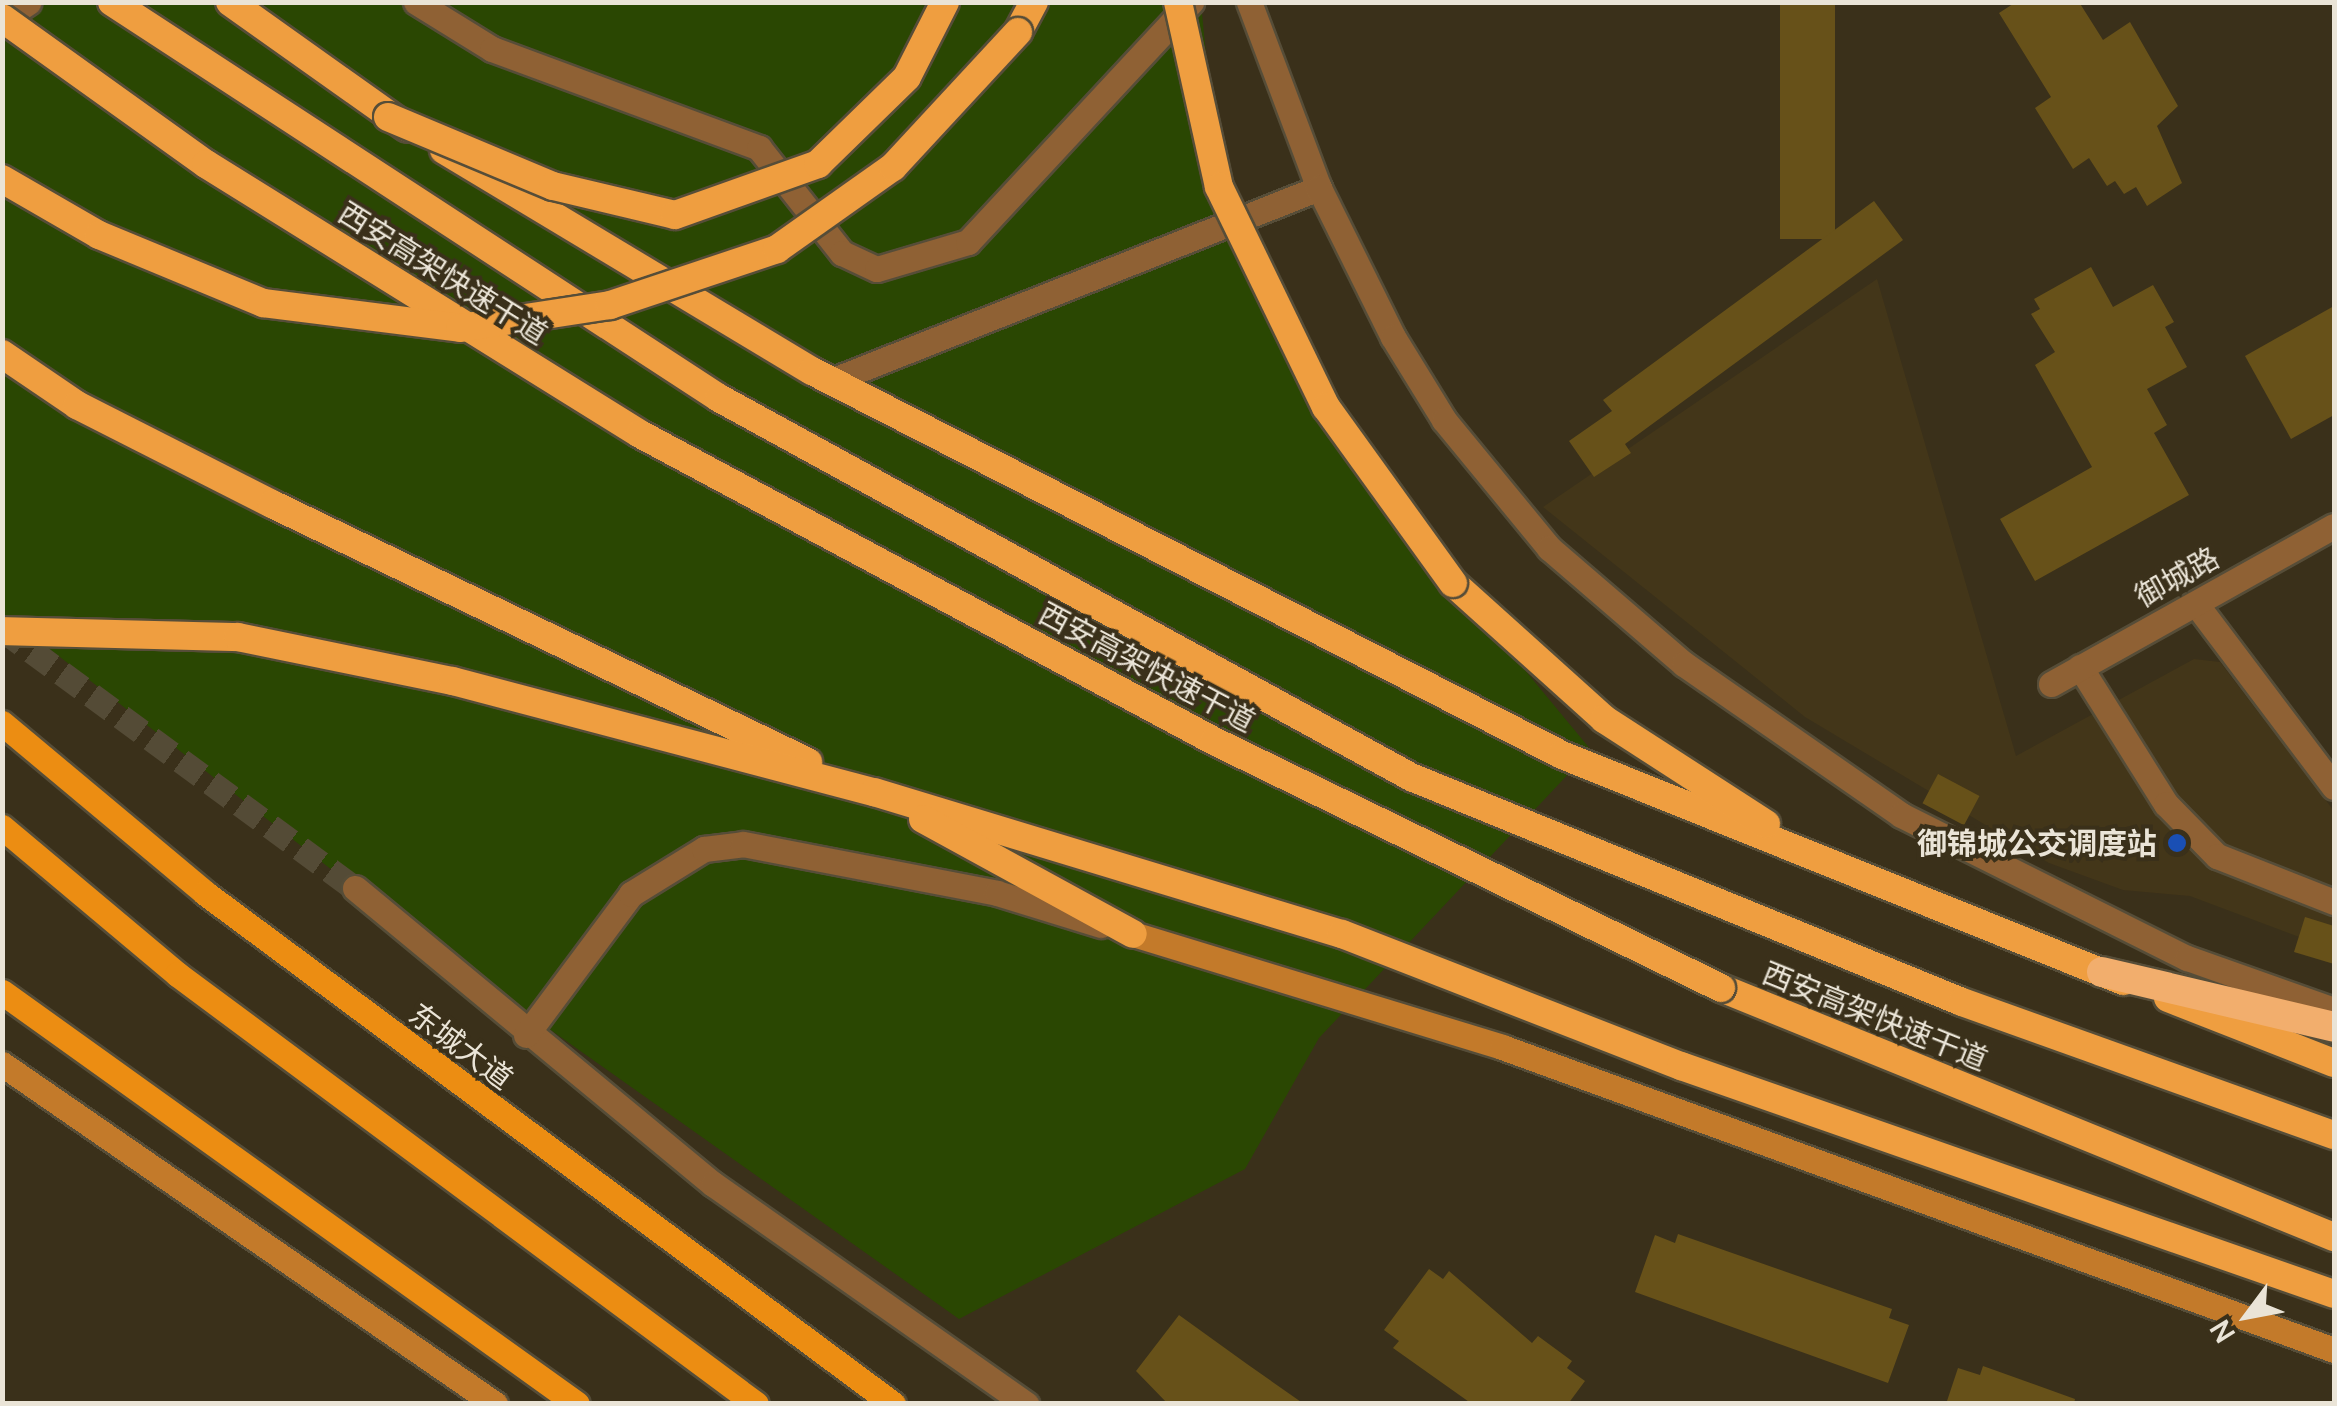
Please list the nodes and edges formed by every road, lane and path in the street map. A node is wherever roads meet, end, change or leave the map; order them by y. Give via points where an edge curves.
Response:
1 (29, 2) edge
2 (112, 2) edge
3 (230, 2) edge
4 (416, 2) edge
5 (945, 2) edge
6 (1034, 2) edge
7 (1178, 2) edge
8 (1190, 2) edge
9 (1249, 2) edge
10 (2, 19) edge
11 (388, 117) junction
12 (2, 179) edge
13 (1318, 188) junction
14 (2, 354) edge
15 (831, 381) junction
16 (2334, 526) edge
17 (2196, 604) junction
18 (2, 631) edge
19 (2080, 667) junction
20 (2051, 684) dead end
21 (2, 723) edge
22 (2334, 786) edge
23 (874, 792) junction
24 (2, 827) edge
25 (1822, 860) junction
26 (355, 888) tunnel mouth
27 (2334, 902) edge
28 (1133, 934) junction
29 (2102, 972) junction
30 (2, 992) edge
31 (2334, 1010) edge
32 (2334, 1028) edge
33 (526, 1035) junction
34 (2334, 1063) edge
35 (2, 1064) edge
36 (2334, 1135) edge
37 (2334, 1236) edge
38 (2334, 1294) edge
39 (2334, 1350) edge
40 (495, 1404) edge
41 (577, 1404) edge
42 (756, 1404) edge
43 (893, 1404) edge
44 (1026, 1404) edge

1 - 10 street
2 - 36 highway, 西安高架快速干道 via 719,398 1411,777 1757,920
3 - 11 highway
4 - 8 street via 492,49 760,148 842,253 877,269 968,242
5 - 11 highway, bridge via 907,77 818,164 675,215 552,186
6 - 12 highway, bridge via 1018,32 893,166 806,229 777,249 610,305 460,328 264,303 99,235
7 - 25 highway, bridge via 1219,186 1326,407 1453,583 1604,720
9 - 13 street
10 - 37 highway, 西安高架快速干道, bridge via 206,164 640,434 1214,741 1721,988
11 - 15 highway, bridge
13 - 15 street
13 - 31 street via 1393,337 1506,503 1684,664 1901,815 2008,873 2187,958
14 - 23 highway via 77,404
15 - 25 highway via 1562,755
16 - 17 street, 御城路
17 - 19 street, 御城路
17 - 22 street
18 - 23 highway via 238,637 453,681
19 - 20 street, 御城路
19 - 27 street via 2166,804 2217,856
21 - 43 main road, 东城大道 via 205,893
23 - 28 highway
23 - 38 highway via 1342,934 1681,1066
24 - 42 main road via 176,974
25 - 29 highway
26 - 33 street
28 - 33 street via 997,893 723,845 647,878
28 - 39 main road via 1502,1046
29 - 32 highway
29 - 34 highway
30 - 41 main road
33 - 44 street via 713,1184
35 - 40 main road

